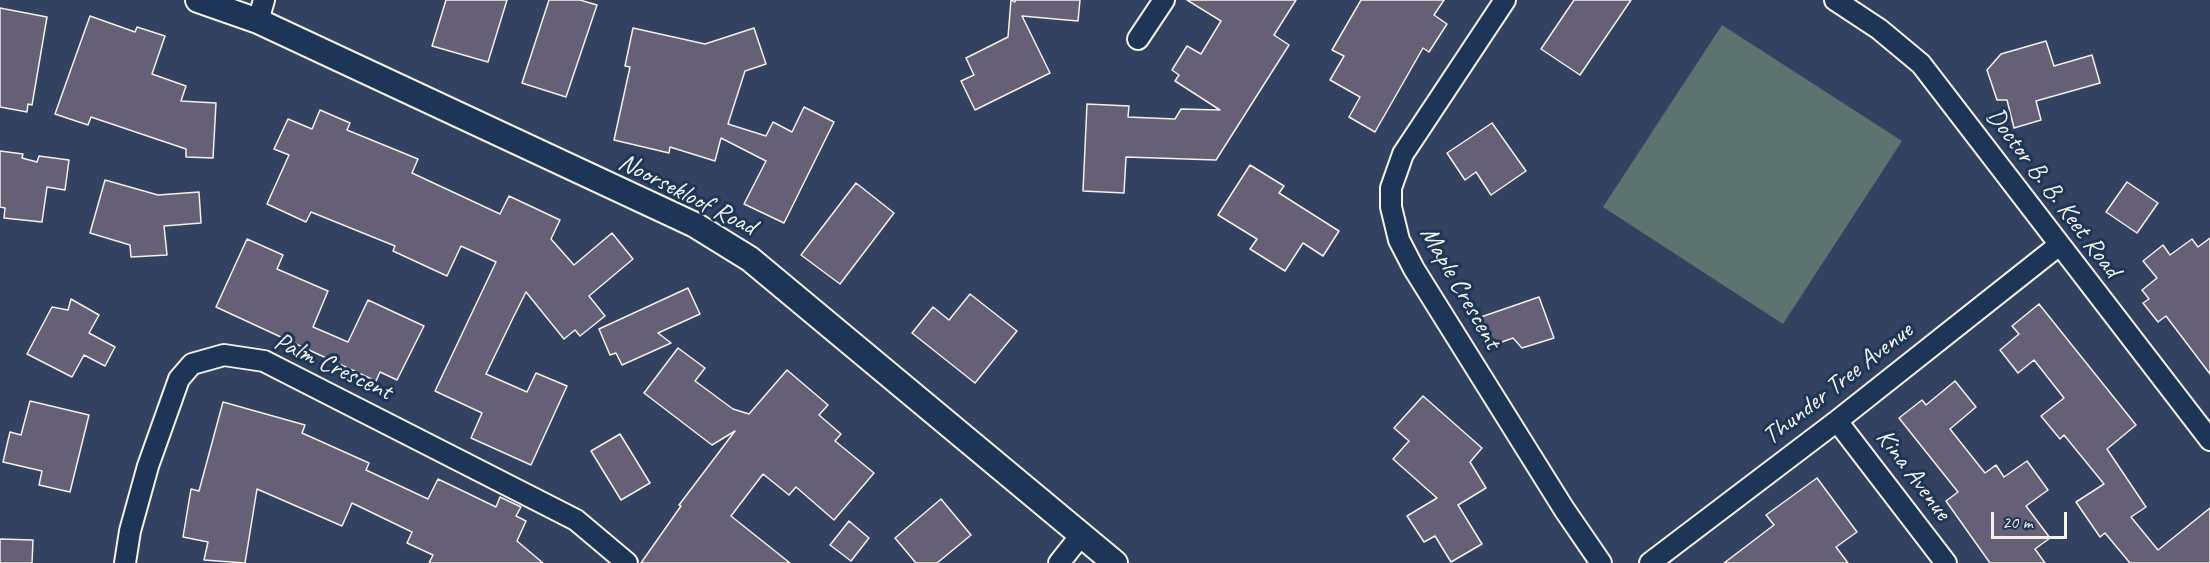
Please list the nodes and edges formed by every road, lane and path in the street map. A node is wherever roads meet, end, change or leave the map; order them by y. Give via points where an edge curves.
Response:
1 (198, 0) edge
2 (1164, 0) edge
3 (1505, 0) edge
4 (1835, 0) edge
5 (261, 10) edge
6 (1138, 39) dead end
7 (2058, 246) junction
8 (1837, 421) junction
9 (2210, 440) edge
10 (1082, 534) junction
11 (125, 563) edge
12 (627, 563) edge
13 (1059, 563) edge
14 (1115, 563) edge
15 (1601, 563) edge
16 (1650, 563) edge
17 (1946, 563) edge

1 - 5 street, Noorsekloof Road
2 - 6 street
3 - 15 street, Maple Crescent via 1403,154 1391,188 1391,207 1399,240 1414,269
4 - 7 street, Doctor B. B. Keet Road via 1879,29 1921,64
5 - 10 street, Noorsekloof Road via 695,225 750,259
7 - 8 street, Thunder Tree Avenue
7 - 9 street, Doctor B. B. Keet Road
8 - 16 street, Thunder Tree Avenue
8 - 17 street, Kina Avenue
10 - 13 street
10 - 14 street, Noorsekloof Road
11 - 12 street, Palm Crescent via 148,466 179,379 192,364 224,355 264,361 576,520

